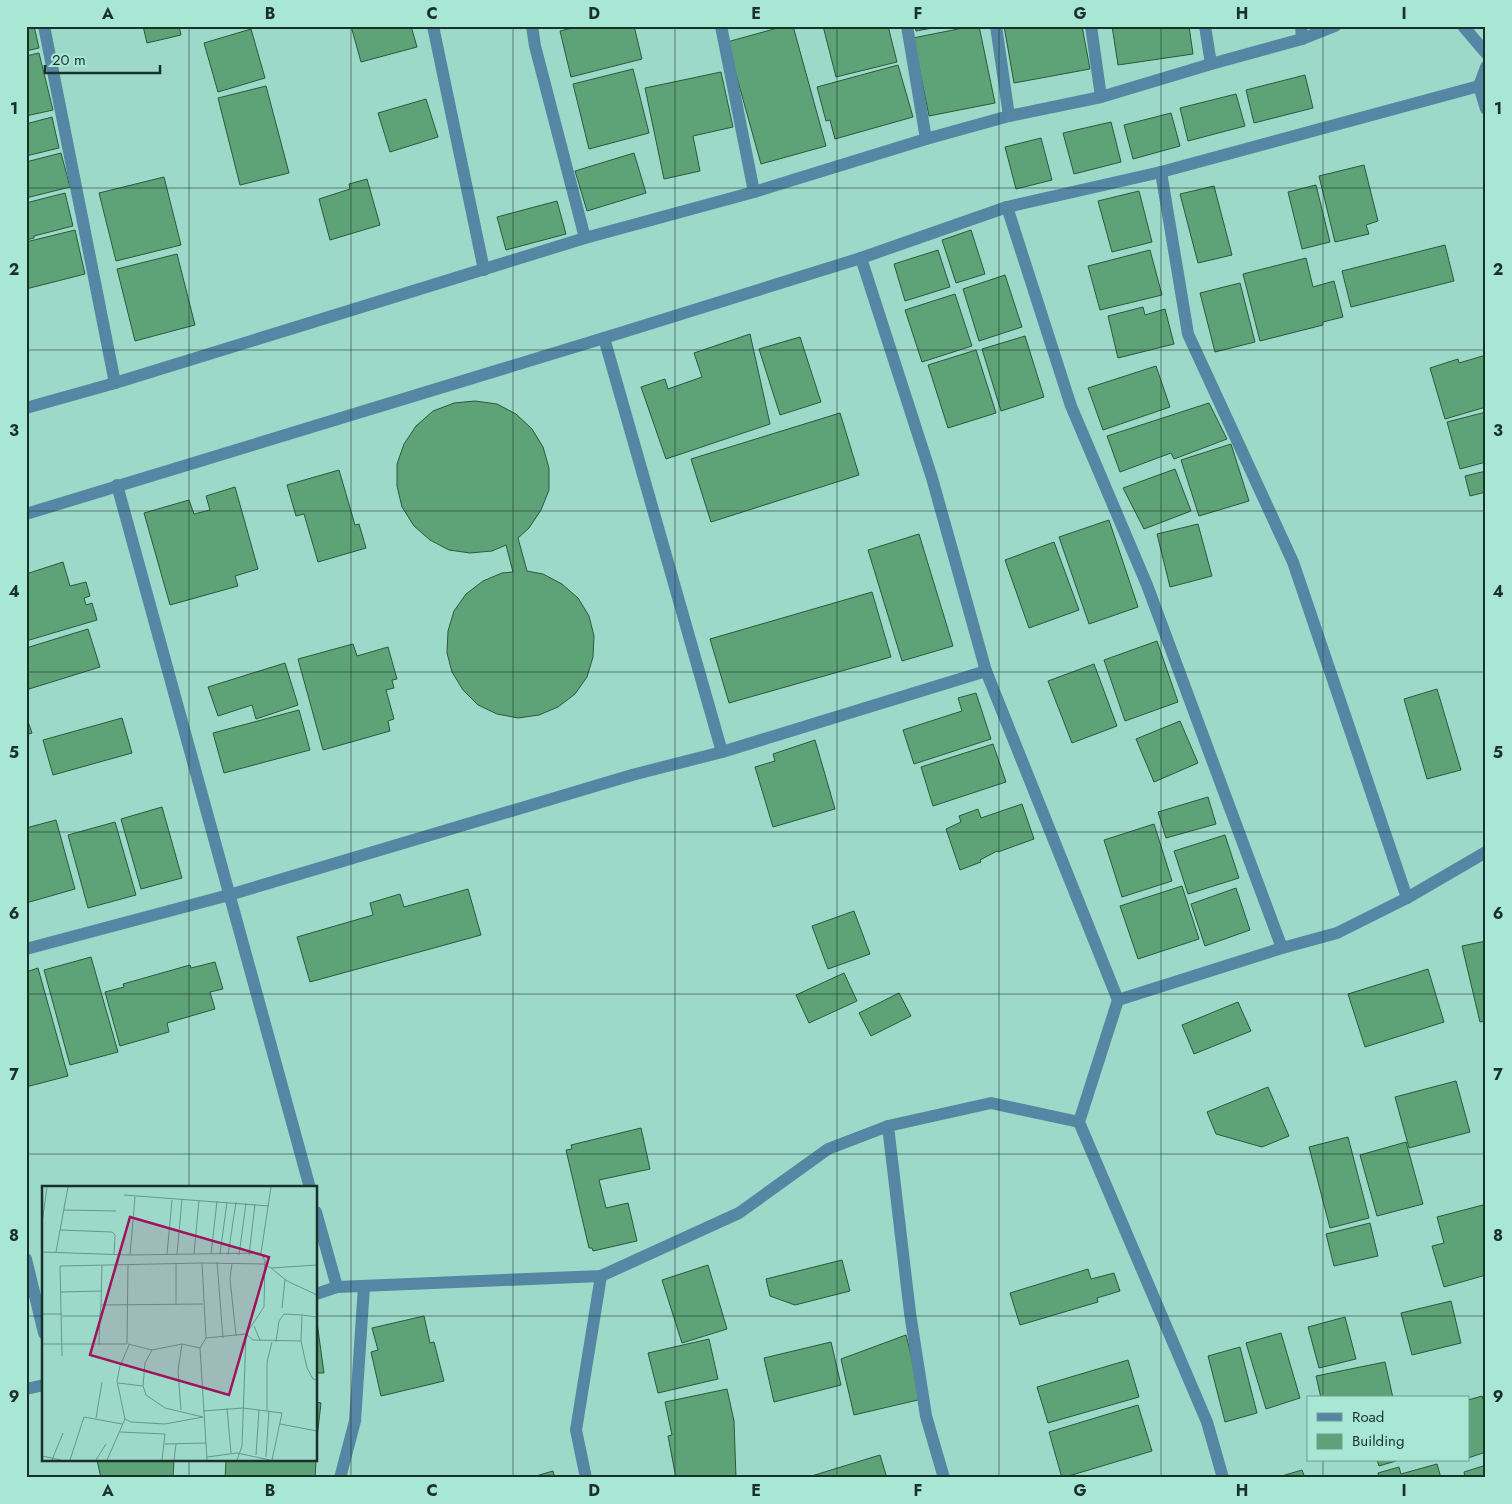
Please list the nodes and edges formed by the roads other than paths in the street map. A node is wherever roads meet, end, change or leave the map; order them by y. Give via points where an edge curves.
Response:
1 (44, 26) edge
2 (433, 26) edge
3 (532, 26) edge
4 (721, 26) edge
5 (907, 26) edge
6 (996, 26) edge
7 (1092, 26) edge
8 (1205, 26) edge
9 (1335, 26) edge
10 (1463, 26) edge
11 (1301, 33) edge
12 (1486, 53) edge
13 (1211, 64) junction
14 (1486, 67) edge
15 (1482, 87) edge
16 (1101, 98) junction
17 (1486, 109) edge
18 (1009, 116) junction
19 (926, 139) junction
20 (1162, 172) junction
21 (754, 192) junction
22 (1007, 207) junction
23 (585, 238) junction
24 (860, 258) junction
25 (484, 270) junction
26 (604, 338) junction
27 (115, 383) junction
28 (26, 408) edge
29 (117, 486) junction
30 (26, 514) edge
31 (986, 671) junction
32 (722, 752) junction
33 (1486, 852) edge
34 (229, 895) junction
35 (1407, 898) junction
36 (1282, 948) junction
37 (26, 949) edge
38 (1118, 1000) junction
39 (1080, 1122) junction
40 (888, 1126) junction
41 (309, 1186) edge
42 (318, 1219) edge
43 (26, 1259) edge
44 (601, 1276) junction
45 (364, 1286) junction
46 (337, 1287) junction
47 (318, 1293) edge
48 (42, 1325) edge
49 (42, 1385) edge
50 (26, 1389) edge
51 (340, 1478) edge
52 (586, 1478) edge
53 (944, 1478) edge
54 (1223, 1478) edge

1 - 27 street
2 - 25 street
3 - 23 street
4 - 21 street
5 - 19 street
6 - 18 street
7 - 16 street
8 - 13 street
9 - 11 street
10 - 12 street
11 - 13 street
13 - 16 street
14 - 15 street
15 - 17 street
15 - 20 street
16 - 18 street
18 - 19 street
19 - 21 street
20 - 22 street
20 - 35 street via 1188,334 1293,562
21 - 23 street
22 - 24 street
22 - 36 street via 1071,406 1147,586
23 - 25 street
24 - 26 street
24 - 31 street via 932,478
25 - 27 street
26 - 29 street
26 - 32 street
27 - 28 street
29 - 30 street
29 - 34 street
31 - 32 street
31 - 38 street
32 - 34 street via 632,775
33 - 35 street
34 - 37 street
34 - 41 street
35 - 36 street via 1336,933
36 - 38 street
38 - 39 street
39 - 40 street via 990,1103
39 - 54 street via 1207,1422
40 - 44 street via 828,1149 739,1213
40 - 53 street via 914,1341 926,1416
42 - 46 street
43 - 48 street
44 - 45 street
44 - 52 street via 576,1430
45 - 46 street
45 - 51 street via 355,1421
46 - 47 street
49 - 50 street

